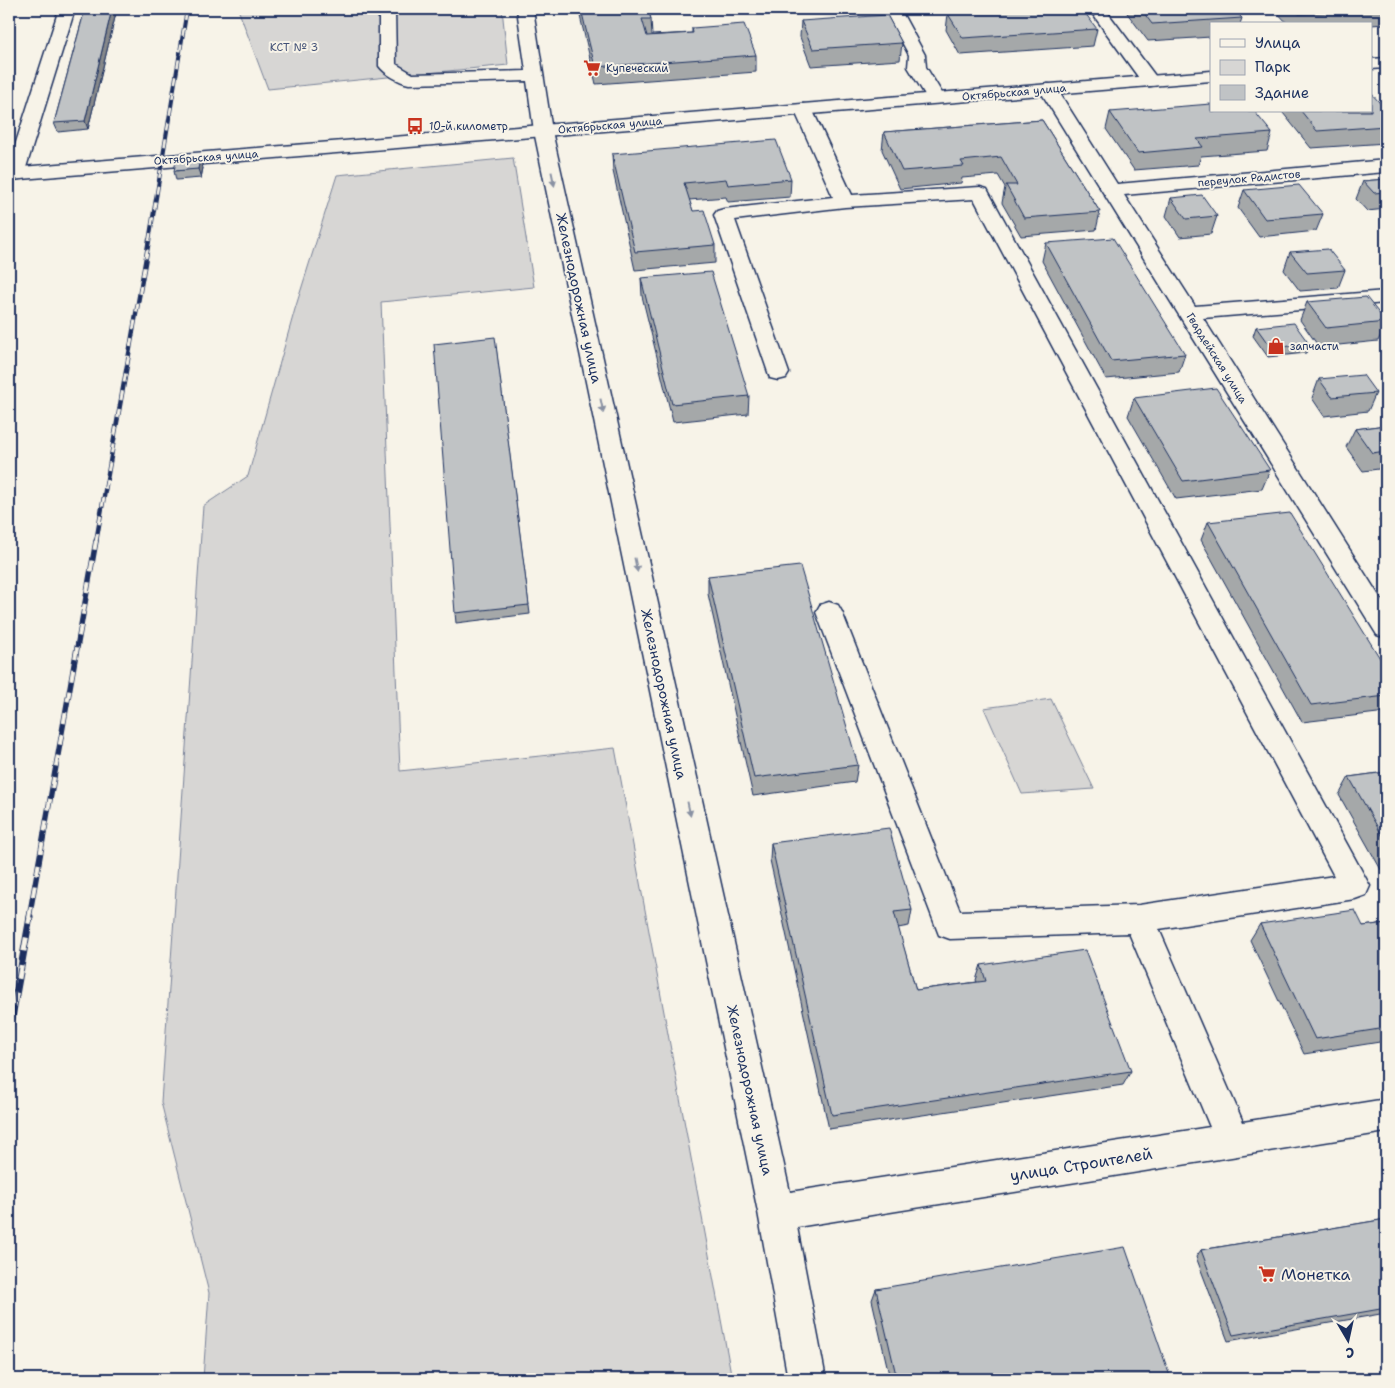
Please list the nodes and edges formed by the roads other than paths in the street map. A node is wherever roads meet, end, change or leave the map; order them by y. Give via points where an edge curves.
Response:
1 (67, 9) edge
2 (387, 9) edge
3 (525, 9) edge
4 (892, 9) edge
5 (1097, 9) edge
6 (1386, 63) edge
7 (1372, 64) edge
8 (535, 76) junction
9 (1210, 76) edge
10 (1150, 81) junction
11 (1048, 89) junction
12 (936, 98) junction
13 (803, 109) junction
14 (543, 131) junction
15 (1386, 166) edge
16 (12, 174) edge
17 (1112, 190) junction
18 (845, 201) junction
19 (1386, 297) edge
20 (1188, 313) junction
21 (778, 373) dead end
22 (1379, 604) edge
23 (829, 612) dead end
24 (1386, 628) edge
25 (1139, 919) junction
26 (1386, 1116) edge
27 (1233, 1140) junction
28 (776, 1212) junction
29 (807, 1379) edge

1 - 16 street
2 - 8 street via 388,66 409,79
3 - 8 street, Железнодорожная улица
4 - 12 street via 917,55 917,67
5 - 10 street
6 - 7 street
8 - 14 street, Железнодорожная улица
9 - 10 street, Октябрьская улица
10 - 11 street, Октябрьская улица
11 - 12 street, Октябрьская улица
11 - 17 street, Гвардейская улица
12 - 13 street, Октябрьская улица
13 - 14 street, Октябрьская улица
13 - 18 street
14 - 16 street, Октябрьская улица
14 -> 28 street, Железнодорожная улица
15 - 17 street, переулок Радистов
17 - 20 street, Гвардейская улица
18 - 21 street via 724,216
18 - 25 street via 980,193 1355,886
19 - 20 street
20 - 22 street, Гвардейская улица
22 - 24 street, Гвардейская улица
23 - 25 street via 950,925
25 - 27 street
26 - 27 street, улица Строителей
27 - 28 street, улица Строителей
28 - 29 street, Железнодорожная улица

